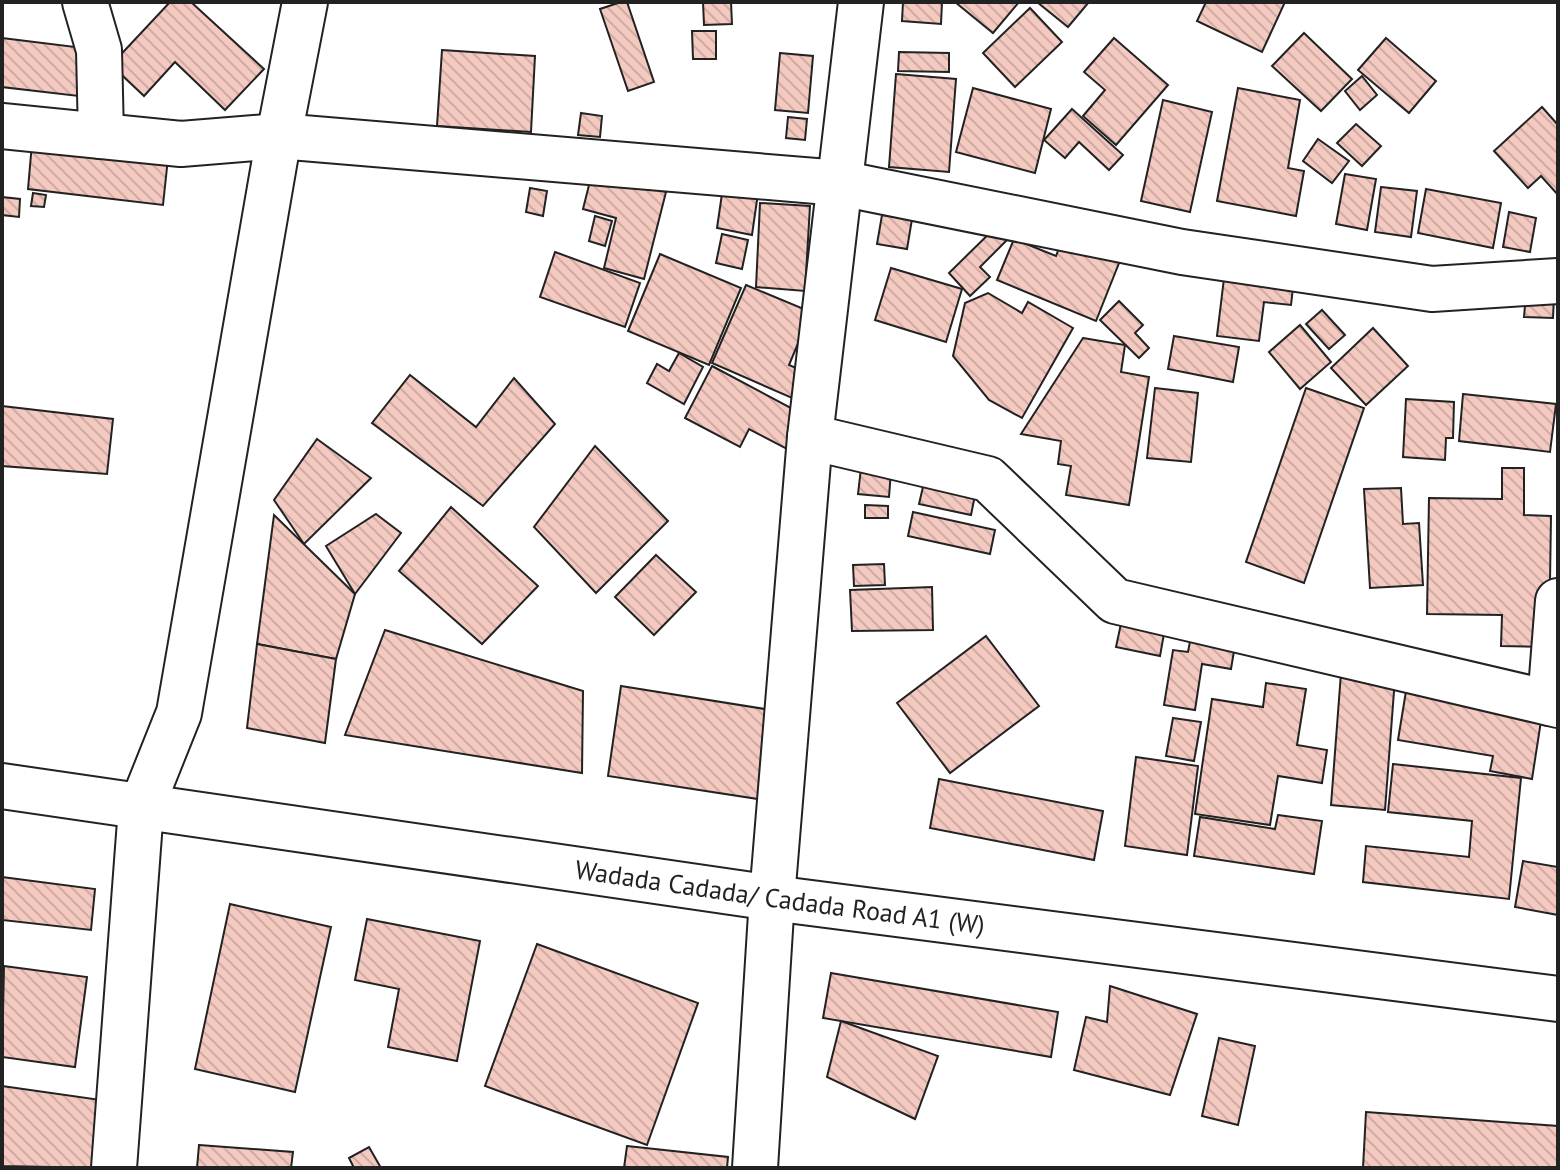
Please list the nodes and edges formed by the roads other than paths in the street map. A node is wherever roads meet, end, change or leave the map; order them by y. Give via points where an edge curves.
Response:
1 (85, 2) edge
2 (305, 2) edge
3 (861, 2) edge
4 (2, 126) edge
5 (101, 136) junction
6 (279, 136) junction
7 (840, 183) junction
8 (1558, 281) edge
9 (810, 437) junction
10 (1558, 601) edge
11 (1554, 704) edge
12 (2, 786) edge
13 (141, 808) junction
14 (772, 898) junction
15 (1558, 999) edge
16 (114, 1168) edge
17 (755, 1168) edge

1 - 5 street via 99,50
2 - 6 street
3 - 7 street
4 - 5 street
5 - 6 street via 181,144
6 - 7 street
6 - 13 street via 179,713
7 - 8 street via 1182,252 1432,289
7 - 9 street
9 - 11 street via 988,479 1115,601
9 - 14 street
10 - 11 street
12 - 13 street, Wadada Cadada/ Cadada Road A1 (W)
13 - 14 street, Wadada Cadada/ Cadada Road A1 (W)
13 - 16 street
14 - 15 street, Wadada Cadada/ Cadada Road A1 (W)
14 - 17 street

